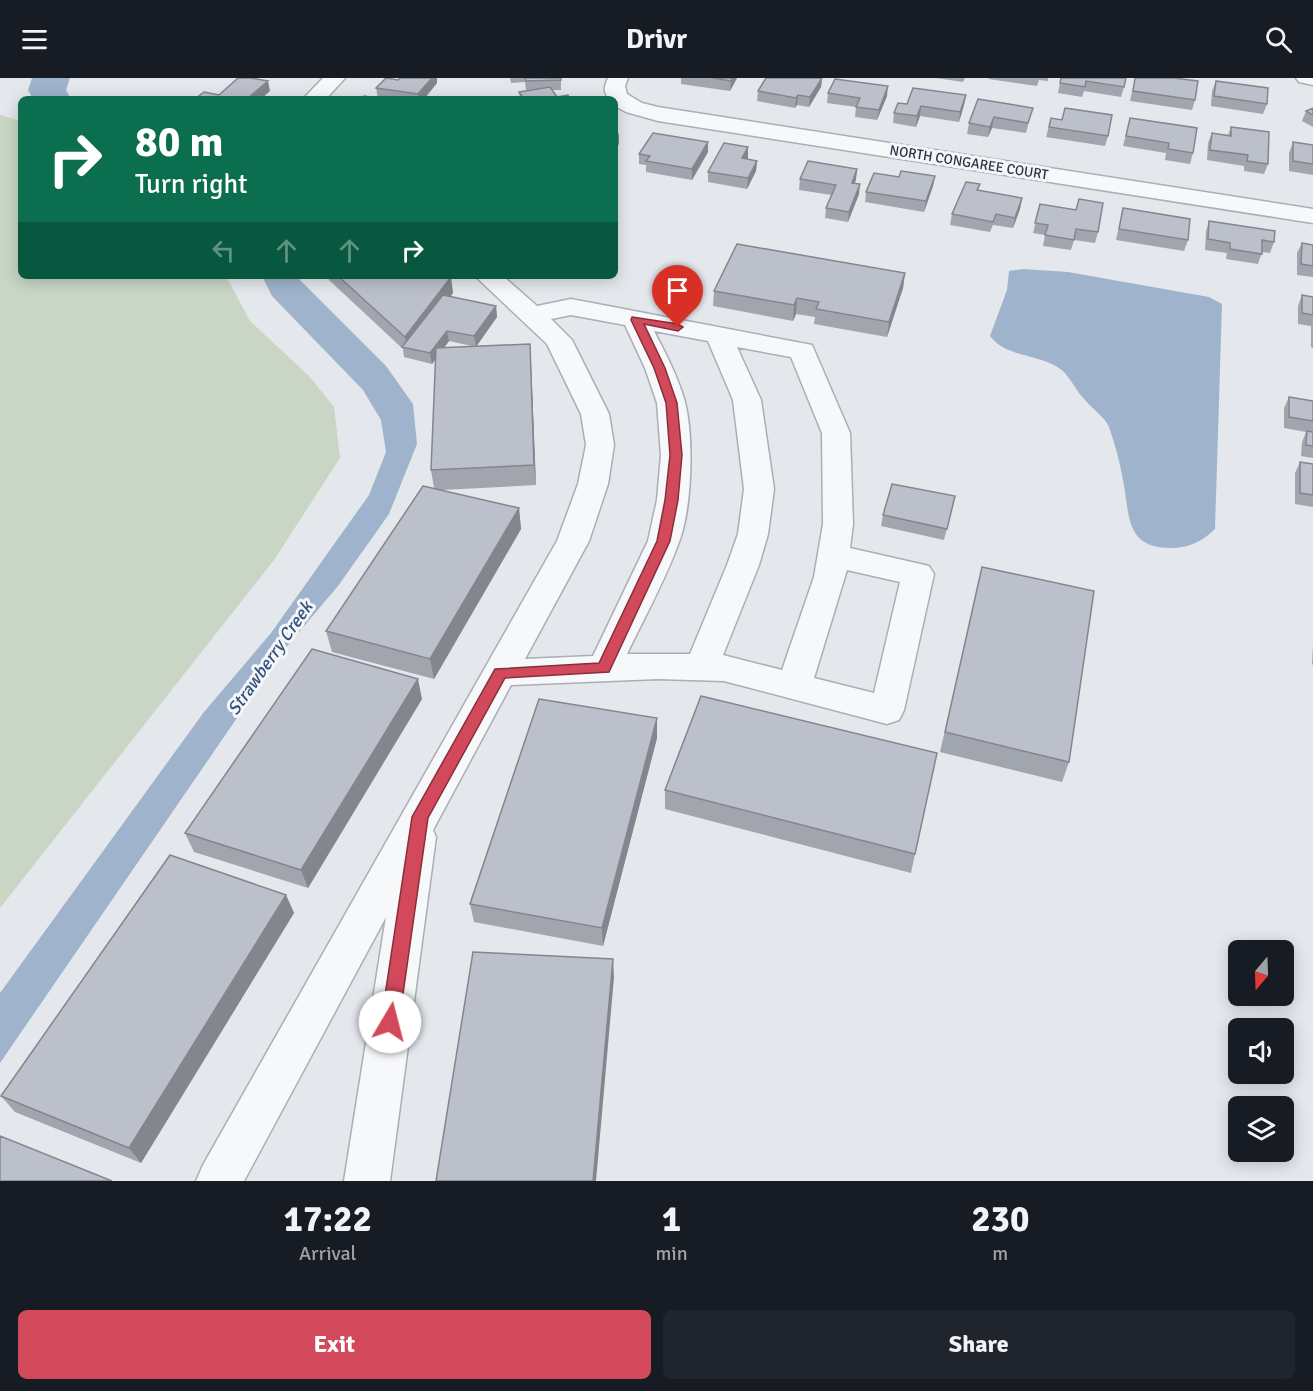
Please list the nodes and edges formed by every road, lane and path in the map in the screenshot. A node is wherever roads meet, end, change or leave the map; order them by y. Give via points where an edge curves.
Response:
1 (335, 78) edge
2 (618, 78) edge
3 (1306, 78) edge
4 (1313, 79) edge
5 (317, 96) edge
6 (617, 96) edge
7 (618, 98) edge
8 (1313, 216) edge
9 (491, 279) edge
10 (532, 315) junction
11 (636, 320) junction
12 (719, 335) junction
13 (834, 555) junction
14 (701, 667) junction
15 (604, 668) junction
16 (500, 673) junction
17 (794, 686) junction
18 (420, 817) junction
19 (219, 1181) edge
20 (366, 1181) edge

1 - 5 street
2 - 6 street, NORTH CONGAREE COURT via 614,89
3 - 4 street
7 - 8 street, NORTH CONGAREE COURT via 657,114
9 - 10 street
10 - 11 street via 571,308
10 - 16 street via 559,340 583,385 595,414 600,445 593,484 573,541
11 - 12 street
11 - 15 street via 671,403 676,455 672,500 663,541
12 - 13 street via 802,351 836,433 838,524
12 - 14 street via 747,400 759,489 753,534 743,565
13 - 17 street
13 - 17 street via 918,574 887,710
14 - 15 street
14 - 17 street via 724,668
15 - 16 street
16 - 18 street
18 - 19 street
18 - 20 street

